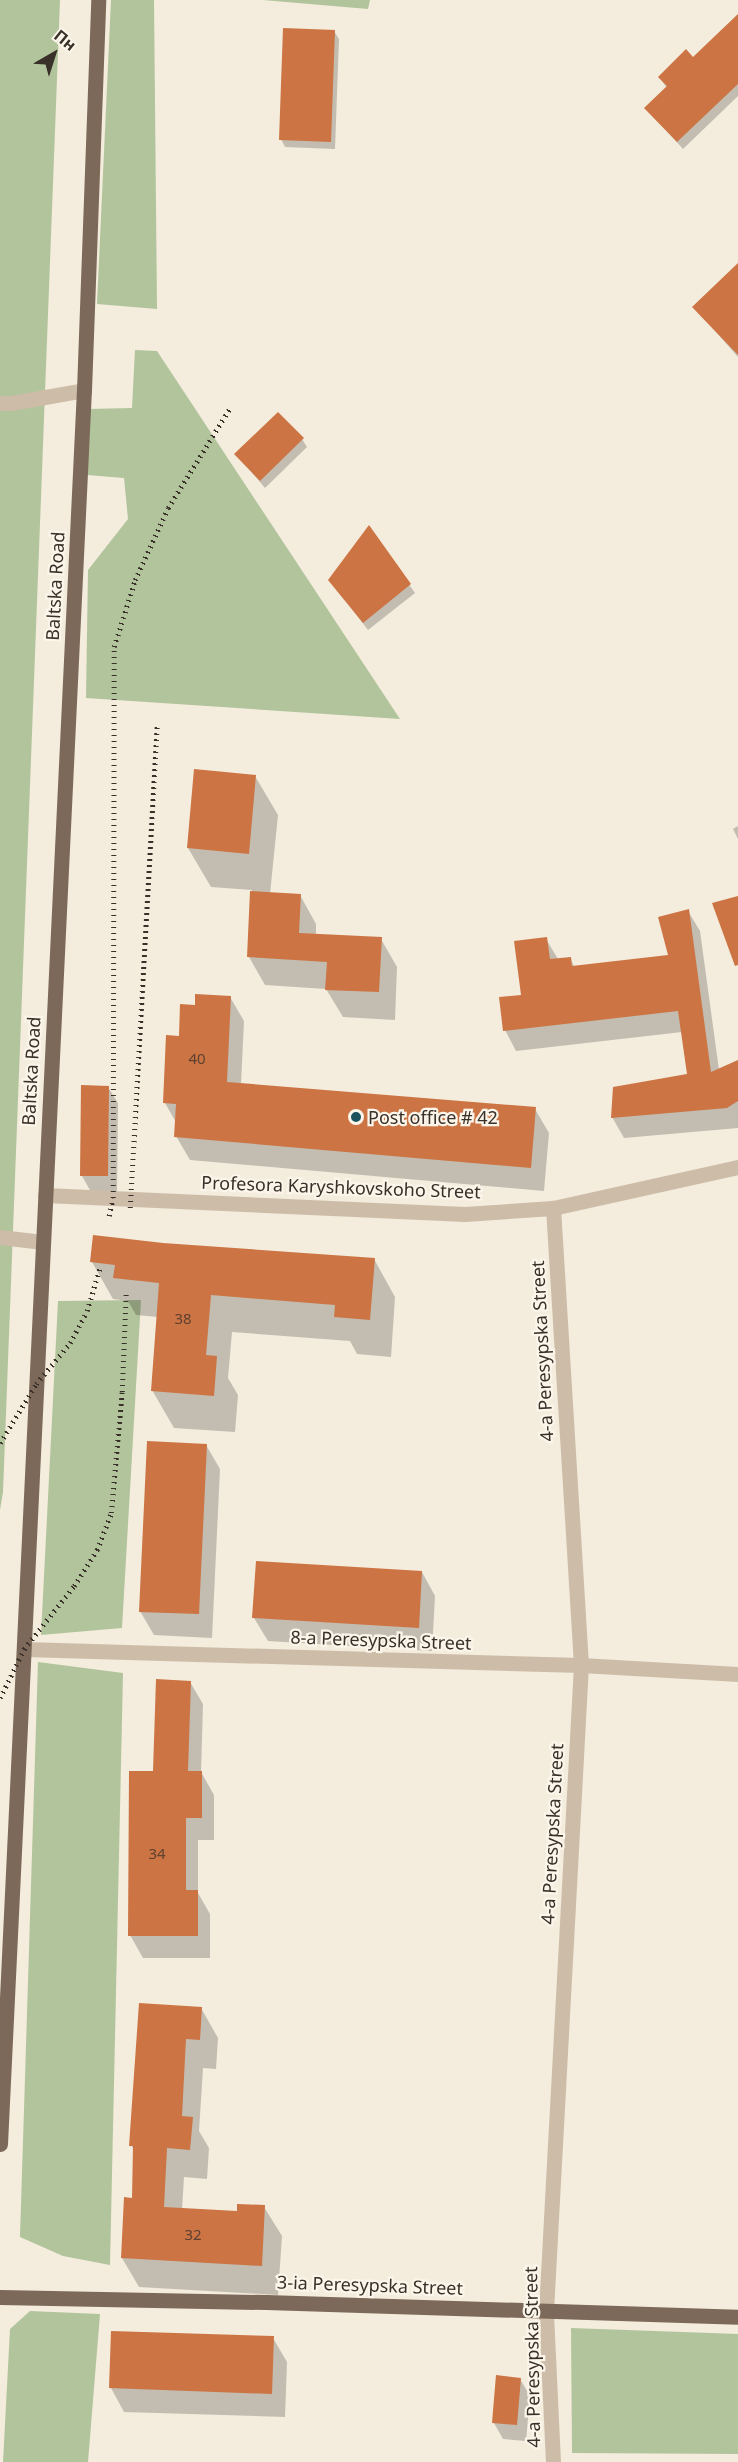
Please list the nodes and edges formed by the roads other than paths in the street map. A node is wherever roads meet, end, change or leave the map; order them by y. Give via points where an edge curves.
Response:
1 (98, 0) edge
2 (84, 390) junction
3 (0, 403) edge
4 (738, 1167) edge
5 (45, 1195) junction
6 (553, 1208) junction
7 (0, 1237) edge
8 (43, 1242) junction
9 (24, 1649) junction
10 (581, 1665) junction
11 (738, 1674) edge
12 (0, 2144) edge
13 (0, 2297) edge
14 (546, 2311) junction
15 (738, 2317) edge
16 (553, 2462) edge

1 - 2 main road, Baltska Road
2 - 3 street
2 - 5 main road, Baltska Road
4 - 6 street, Profesora Karyshkovskoho Street
5 - 6 street, Profesora Karyshkovskoho Street via 465,1214
5 - 8 main road, Baltska Road
6 - 10 street, 4-a Peresypska Street
7 - 8 street
8 - 9 main road, Baltska Road
9 - 10 street, 8-a Peresypska Street
9 - 12 main road, Baltska Road
10 - 11 street, 8-a Peresypska Street
10 - 14 street, 4-a Peresypska Street
13 - 14 main road, 3-ia Peresypska Street
14 - 15 main road, 3-ia Peresypska Street
14 - 16 street, 4-a Peresypska Street

